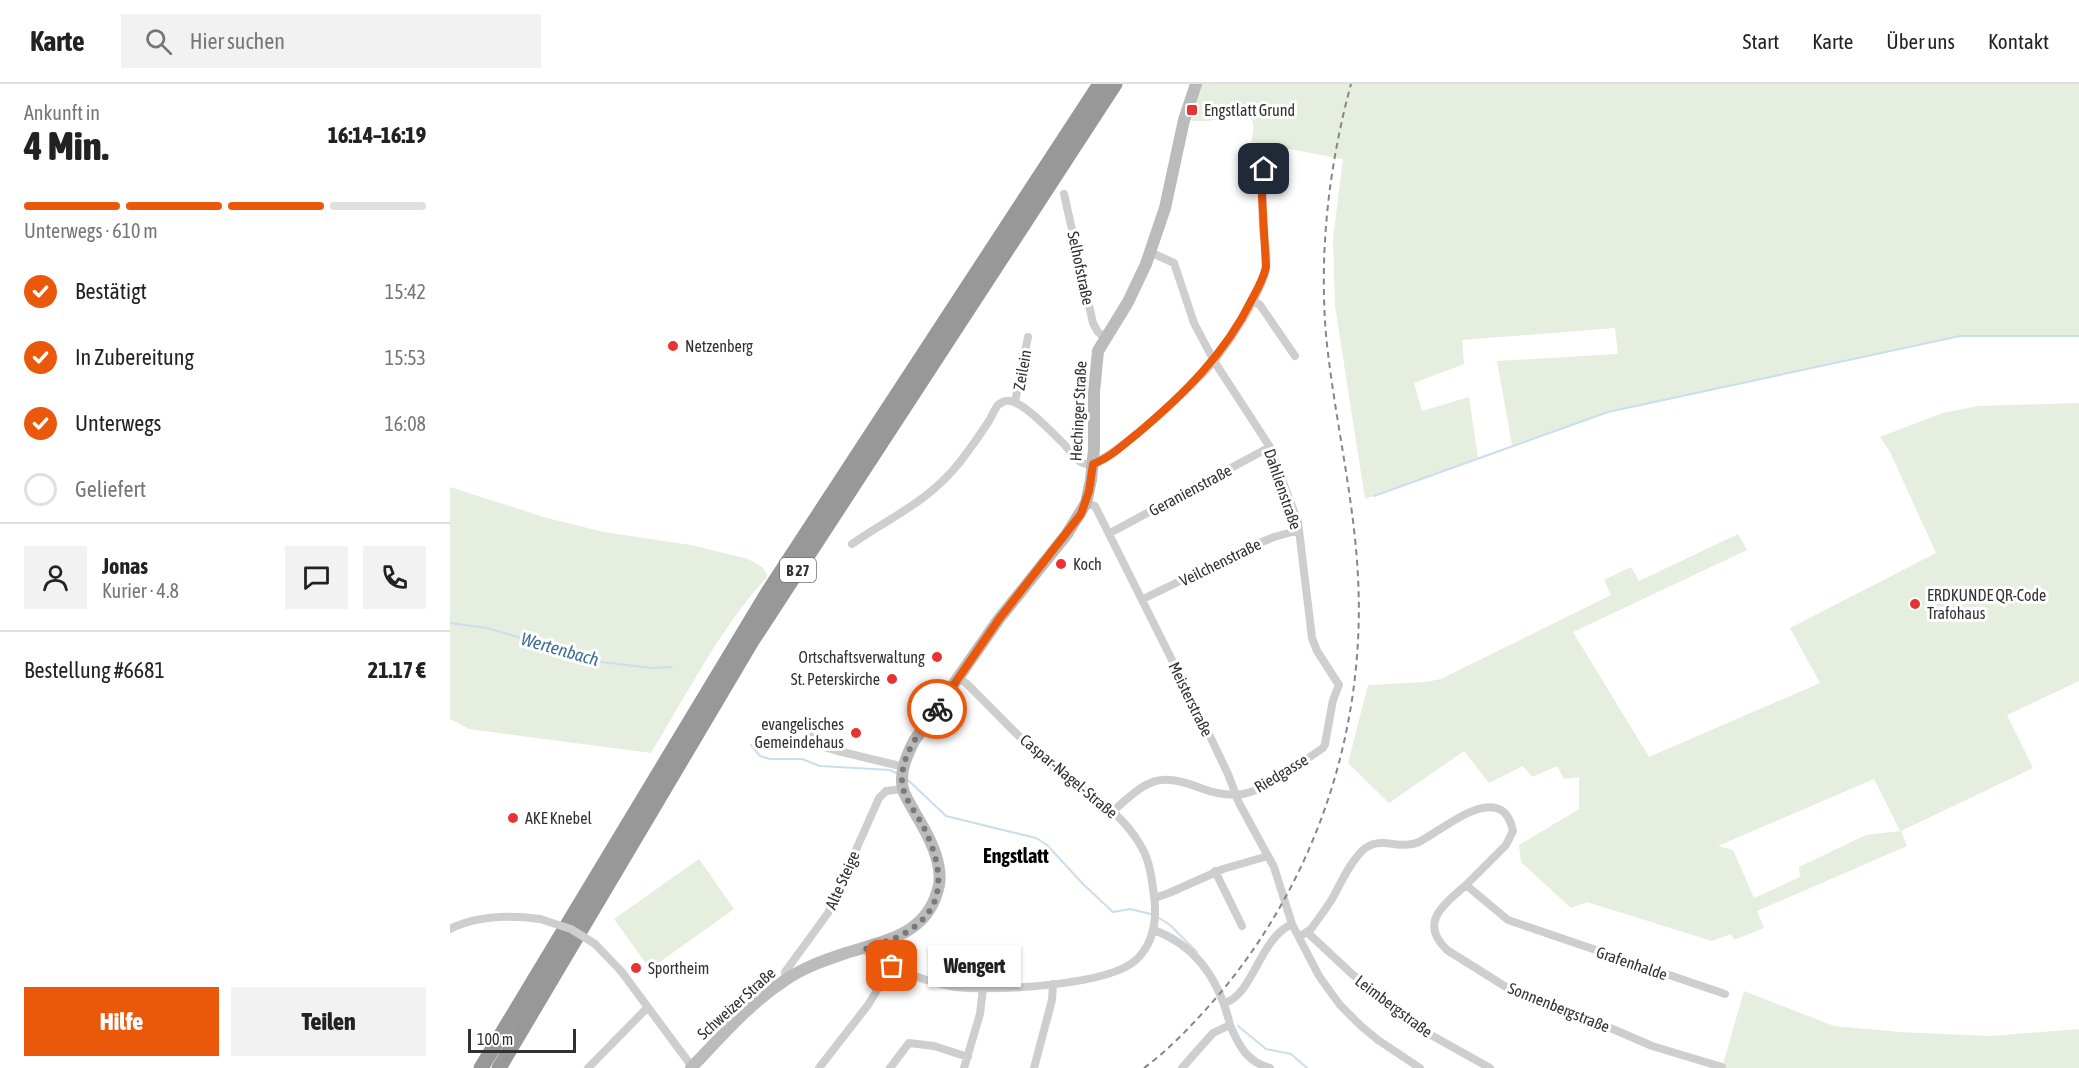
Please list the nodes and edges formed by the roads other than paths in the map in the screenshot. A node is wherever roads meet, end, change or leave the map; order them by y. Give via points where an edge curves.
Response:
1 (1100, 84) edge
2 (1115, 84) edge
3 (1195, 85) edge
4 (1264, 169) dead end
5 (1064, 194) dead end
6 (1150, 252) junction
7 (1252, 300) junction
8 (1028, 337) dead end
9 (1105, 338) junction
10 (1295, 356) dead end
11 (1214, 361) junction
12 (1015, 402) junction
13 (1270, 447) junction
14 (1093, 464) junction
15 (1086, 503) junction
16 (1299, 530) junction
17 (1110, 533) junction
18 (852, 544) dead end
19 (1143, 599) junction
20 (959, 678) junction
21 (1339, 685) joint
22 (808, 734) dead end
23 (904, 767) junction
24 (903, 785) junction
25 (1235, 795) junction
26 (1113, 811) junction
27 (1268, 856) junction
28 (1215, 872) junction
29 (1466, 885) junction
30 (1155, 898) junction
31 (1292, 924) junction
32 (1154, 926) junction
33 (1242, 927) dead end
34 (450, 928) edge
35 (1308, 933) junction
36 (1299, 937) junction
37 (866, 948) junction
38 (892, 966) junction
39 (786, 979) junction
40 (1053, 984) junction
41 (983, 988) junction
42 (1725, 994) dead end
43 (1225, 1003) junction
44 (648, 1007) junction
45 (1230, 1025) junction
46 (968, 1057) junction
47 (591, 1067) edge
48 (1722, 1067) edge
49 (481, 1068) edge
50 (499, 1068) edge
51 (692, 1068) edge
52 (819, 1068) edge
53 (890, 1068) edge
54 (964, 1068) edge
55 (1034, 1068) edge
56 (1182, 1068) edge
57 (1270, 1068) edge
58 (1420, 1068) edge
59 (1490, 1068) edge

1 - 49 highway, B 27 via 768,592
2 - 50 highway, B 27 via 752,641
3 - 6 street, Hechinger Straße via 1165,208
4 - 7 street via 1266,267
5 - 9 street, Selhofstraße via 1093,323
6 - 9 street, Hechinger Straße via 1138,284
6 - 11 street, Dahlienstraße via 1177,268 1194,323
7 - 10 street via 1260,305
7 - 11 street
8 - 12 street, Zeilein
9 - 14 street, Hechinger Straße via 1095,368
11 - 13 street, Dahlienstraße
11 - 14 street via 1151,422 1110,456
12 - 14 street via 1035,416 1077,460
12 - 18 street via 1009,400 998,405 959,463 934,490
13 - 16 street, Dahlienstraße
13 - 17 street, Geranienstraße
14 - 15 street, Hechinger Straße
15 - 17 street, Meisterstraße via 1095,507
15 - 20 street, Hechinger Straße
16 - 19 street, Veilchenstraße via 1252,546
16 - 21 street, Dahlienstraße via 1312,638
17 - 19 street, Meisterstraße
19 - 25 street, Meisterstraße
20 - 23 street via 914,741
20 - 26 street, Caspar-Nagel-Straße via 1051,765
21 - 25 street, Riedgasse via 1323,748 1260,789
22 - 23 street via 838,751
23 - 24 street
24 - 37 street, Schweizer Straße via 937,859 939,884 932,905 915,927
24 - 39 street, Alte Steige via 879,798 835,898 785,972
25 - 26 street, Riedgasse via 1219,795 1181,780 1164,779 1133,793
25 - 27 street, Meisterstraße
26 - 30 street, Caspar-Nagel-Straße via 1143,849
27 - 28 street
27 - 31 street, Meisterstraße
28 - 30 street
28 - 33 street
29 - 35 street, Sonnenbergstraße via 1506,845 1513,831 1509,818 1498,809 1476,810 1410,844 1379,842 1362,851
29 - 42 street, Grafenhalde via 1508,920
29 - 48 street, Sonnenbergstraße via 1435,919 1435,934 1447,950 1514,992 1652,1046
30 - 32 street, Caspar-Nagel-Straße
31 - 36 street, Meisterstraße
31 - 43 street via 1272,939 1237,997
32 - 40 street, Caspar-Nagel-Straße via 1144,952 1131,964 1108,974
32 - 43 street via 1192,954 1212,977
34 - 44 street, bridge via 498,917 540,919 571,929 595,944
35 - 36 street
35 - 59 street, Leimbergstraße via 1352,974 1431,1035
36 - 58 street, Meisterstraße via 1319,976 1340,1005 1378,1040
37 - 38 street, Caspar-Nagel-Straße via 871,957
37 - 39 street, Schweizer Straße
38 - 41 street, Caspar-Nagel-Straße via 934,982
38 - 52 street via 868,1005
39 - 51 street, Schweizer Straße via 743,1015
40 - 41 street, Caspar-Nagel-Straße
40 - 55 street
41 - 46 street
43 - 45 street
44 - 47 street
44 - 51 street
45 - 56 street via 1214,1033
45 - 57 street via 1243,1053
46 - 53 street via 909,1043
46 - 54 street

